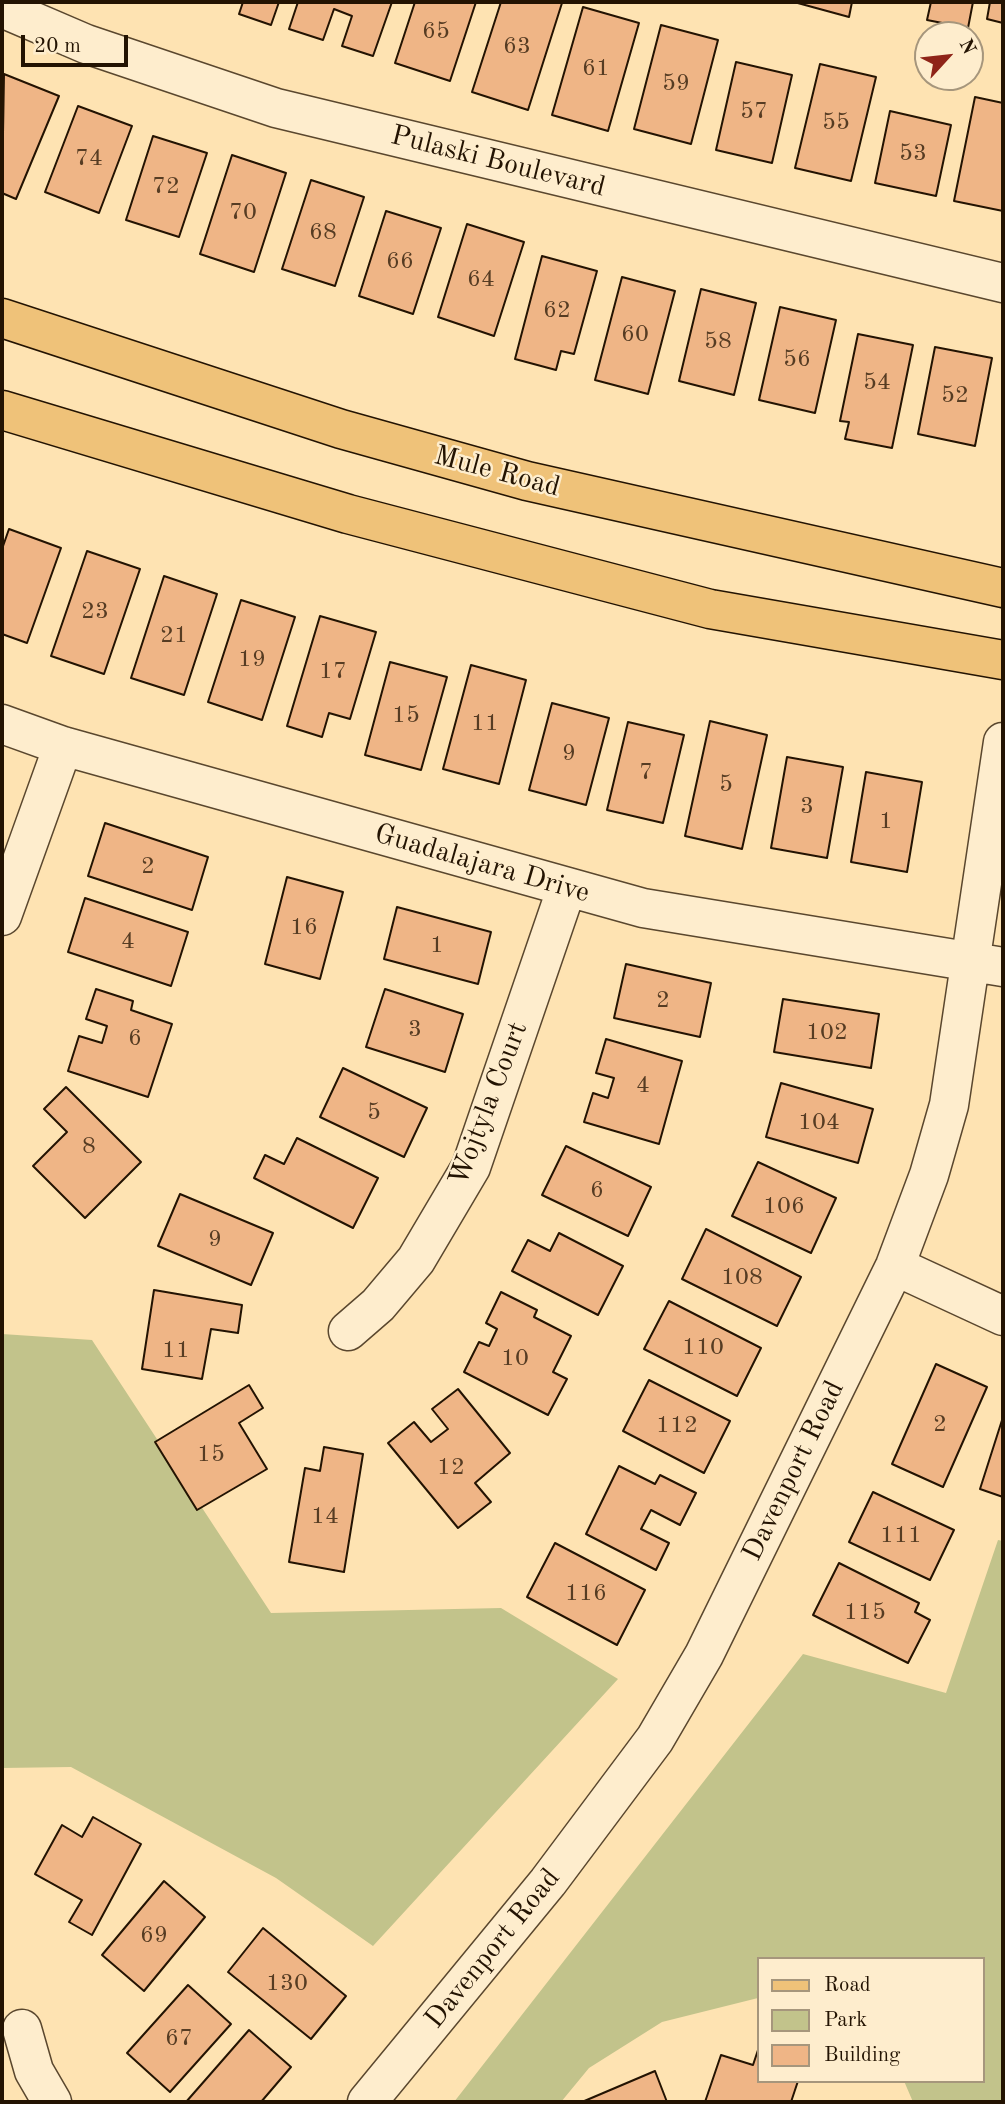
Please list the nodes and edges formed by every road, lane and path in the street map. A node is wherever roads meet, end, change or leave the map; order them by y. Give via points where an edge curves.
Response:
1 (2, 8) edge
2 (1003, 283) edge
3 (2, 318) edge
4 (2, 410) edge
5 (1003, 588) edge
6 (1003, 660) edge
7 (2, 724) edge
8 (1003, 742) edge
9 (63, 746) junction
10 (567, 887) junction
11 (2, 916) edge
12 (987, 964) edge
13 (895, 1266) junction
14 (1003, 1316) edge
15 (348, 1331) dead end
16 (22, 2029) dead end
17 (52, 2102) edge
18 (367, 2102) edge

1 - 2 street, Pulaski Boulevard via 86,44 276,108
3 - 5 main road, Mule Road via 341,429 527,481
4 - 6 main road via 348,514 710,609
7 - 9 street, Guadalajara Drive
8 - 12 street, Davenport Road
9 - 10 street, Guadalajara Drive
9 - 11 street
10 - 12 street, Guadalajara Drive via 643,908
10 - 15 street, Wojtyla Court via 471,1167 416,1260 378,1305
12 - 13 street, Davenport Road via 955,1068 940,1141
13 - 14 street
13 - 18 street, Davenport Road via 704,1655 655,1739 548,1882
16 - 17 street via 34,2071

